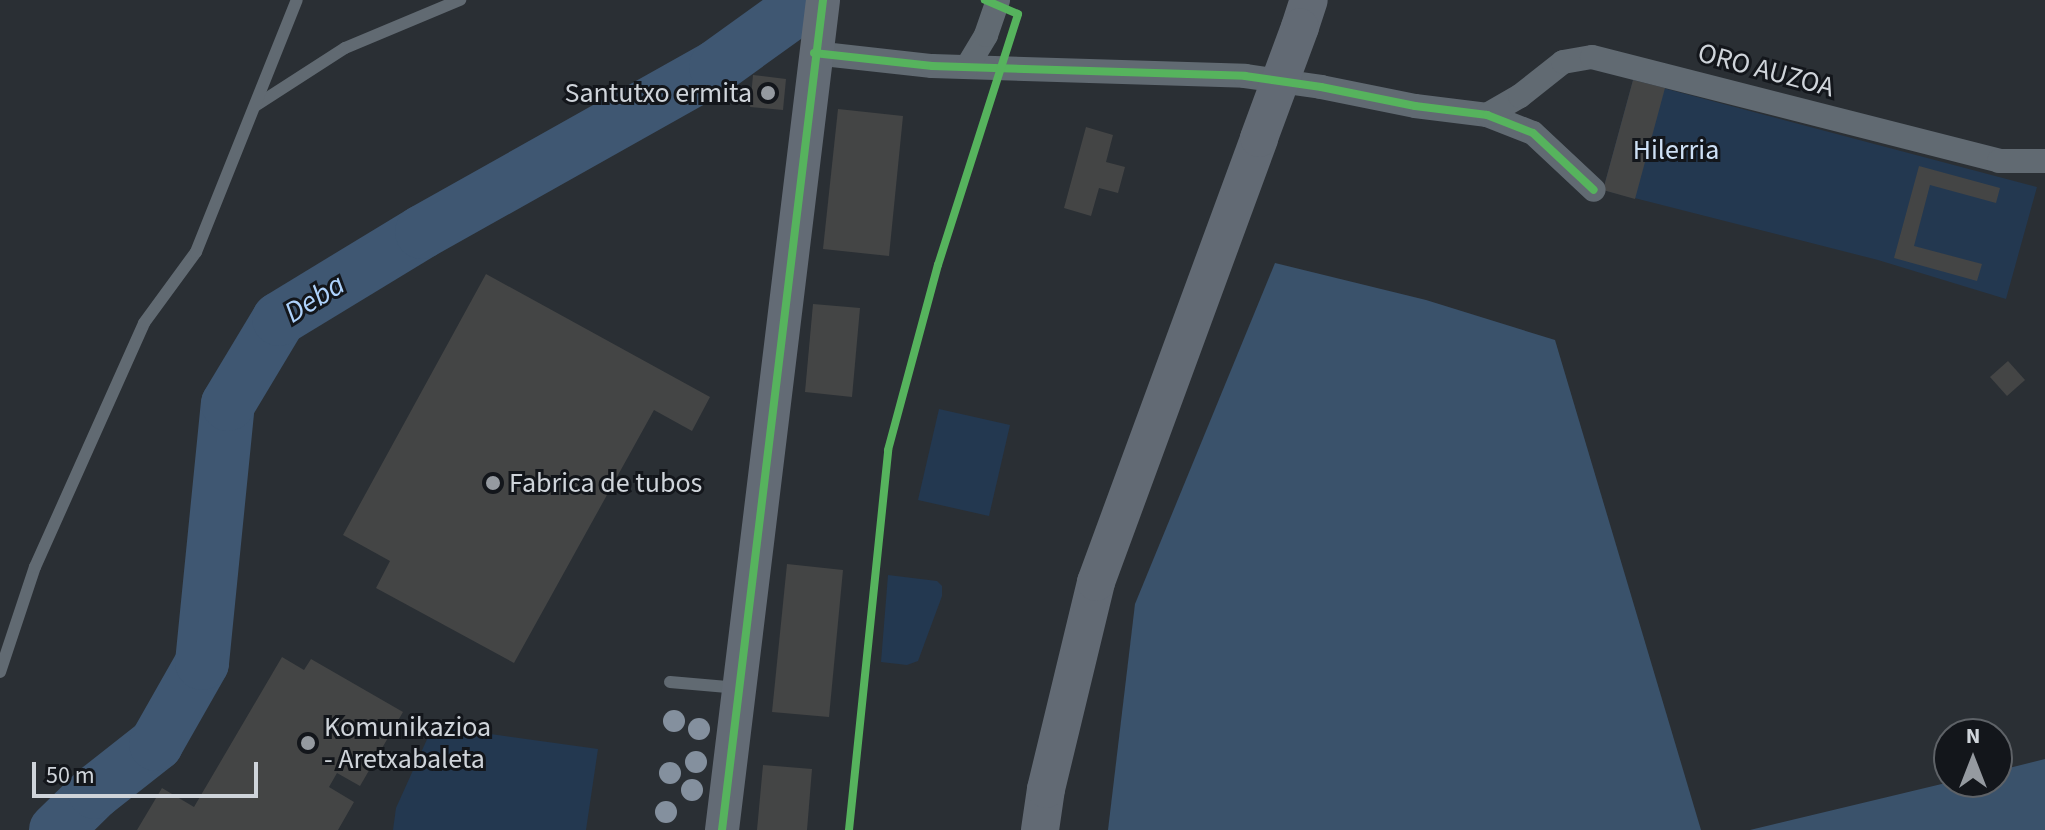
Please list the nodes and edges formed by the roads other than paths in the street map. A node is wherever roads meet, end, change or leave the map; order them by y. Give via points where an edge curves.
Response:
1 (297, 0) edge
2 (460, 0) edge
3 (998, 0) edge
4 (1304, 13) edge
5 (818, 27) edge
6 (967, 67) junction
7 (255, 106) junction
8 (1487, 115) junction
9 (2045, 161) edge
10 (1594, 190) dead end
11 (0, 672) edge
12 (670, 682) dead end
13 (739, 688) junction
14 (722, 830) edge
15 (1040, 830) edge

1 - 7 lane
2 - 7 lane via 345,48
3 - 6 street
4 - 15 main road, bridge via 1096,582
5 - 6 street
5 - 13 street
6 - 8 street via 1245,76
7 - 11 lane via 196,252 144,323 35,567
8 - 9 street, ORO AUZOA via 1563,62 1592,57 1999,161
8 - 10 street via 1533,133
12 - 13 lane
13 - 14 street

